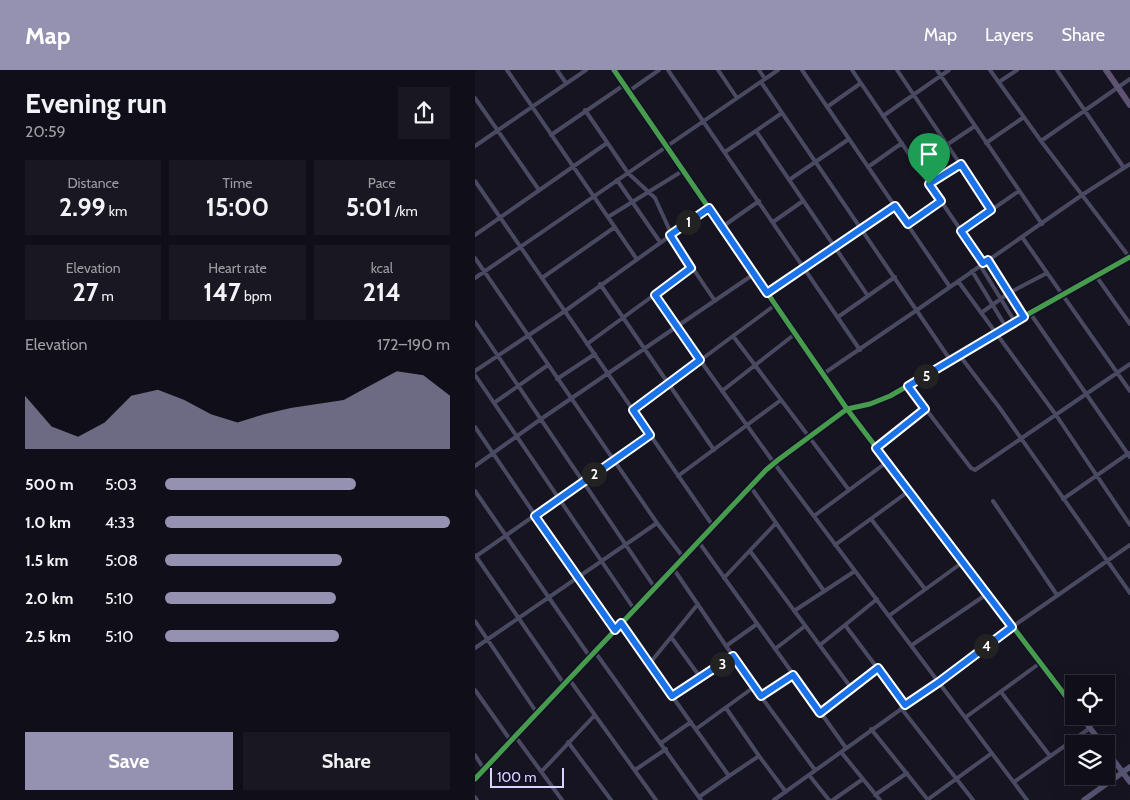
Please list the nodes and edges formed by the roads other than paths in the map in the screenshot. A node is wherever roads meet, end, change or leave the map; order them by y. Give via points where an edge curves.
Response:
1 (507, 70) edge
2 (557, 70) edge
3 (586, 70) edge
4 (614, 70) edge
5 (659, 70) edge
6 (668, 70) edge
7 (718, 70) edge
8 (759, 70) edge
9 (778, 70) edge
10 (802, 70) edge
11 (852, 70) edge
12 (897, 70) edge
13 (937, 70) edge
14 (949, 70) edge
15 (990, 70) edge
16 (1017, 70) edge
17 (1057, 70) edge
18 (1106, 70) edge
19 (941, 76) junction
20 (765, 79) junction
21 (1130, 79) edge
22 (761, 82) junction
23 (999, 82) junction
24 (566, 83) junction
25 (861, 83) junction
26 (624, 84) junction
27 (1118, 87) junction
28 (629, 92) junction
29 (914, 94) junction
30 (475, 98) edge
31 (737, 98) junction
32 (1130, 105) edge
33 (532, 106) junction
34 (827, 106) junction
35 (585, 110) junction
36 (1084, 110) junction
37 (782, 113) junction
38 (883, 116) junction
39 (1024, 117) junction
40 (704, 121) junction
41 (975, 126) junction
42 (497, 130) junction
43 (755, 131) junction
44 (551, 135) junction
45 (849, 139) junction
46 (1041, 141) junction
47 (607, 143) junction
48 (902, 143) junction
49 (986, 143) junction
50 (948, 144) junction
51 (475, 146) edge
52 (667, 146) junction
53 (725, 152) junction
54 (816, 161) junction
55 (961, 164) junction
56 (1130, 164) edge
57 (573, 166) junction
58 (868, 166) junction
59 (1124, 168) junction
60 (684, 170) junction
61 (628, 172) junction
62 (617, 180) junction
63 (789, 180) junction
64 (475, 181) edge
65 (929, 184) junction
66 (539, 190) junction
67 (649, 191) junction
68 (1019, 191) junction
69 (1082, 195) junction
70 (593, 196) junction
71 (759, 201) junction
72 (803, 201) junction
73 (941, 201) junction
74 (632, 202) junction
75 (895, 206) junction
76 (709, 208) junction
77 (991, 210) junction
78 (608, 217) junction
79 (500, 218) junction
80 (773, 222) junction
81 (908, 224) junction
82 (1042, 224) junction
83 (615, 227) junction
84 (722, 227) junction
85 (862, 228) junction
86 (961, 231) junction
87 (475, 235) edge
88 (670, 235) junction
89 (1022, 237) junction
90 (660, 242) junction
91 (520, 246) junction
92 (835, 248) junction
93 (1130, 257) edge
94 (475, 258) edge
95 (636, 258) junction
96 (988, 260) junction
97 (981, 264) junction
98 (691, 268) junction
99 (805, 268) junction
100 (972, 271) junction
101 (485, 272) junction
102 (1047, 273) junction
103 (754, 274) junction
104 (1097, 276) junction
105 (895, 277) junction
106 (475, 278) edge
107 (542, 278) junction
108 (958, 281) junction
109 (600, 284) junction
110 (950, 287) junction
111 (767, 293) junction
112 (1009, 293) junction
113 (655, 295) junction
114 (1062, 295) junction
115 (867, 296) junction
116 (1001, 299) junction
117 (715, 301) junction
118 (775, 305) junction
119 (992, 305) junction
120 (917, 310) junction
121 (565, 311) junction
122 (981, 313) junction
123 (1030, 313) junction
124 (837, 317) junction
125 (1024, 317) junction
126 (623, 318) junction
127 (475, 322) edge
128 (1015, 322) junction
129 (1130, 324) edge
130 (677, 327) junction
131 (1006, 327) junction
132 (995, 333) junction
133 (795, 334) junction
134 (528, 335) junction
135 (733, 336) junction
136 (587, 344) junction
137 (645, 349) junction
138 (860, 350) junction
139 (595, 354) junction
140 (498, 356) junction
141 (960, 356) junction
142 (700, 360) junction
143 (951, 361) junction
144 (1130, 364) edge
145 (548, 366) junction
146 (755, 366) junction
147 (475, 371) edge
148 (1117, 373) junction
149 (608, 374) junction
150 (823, 374) junction
151 (475, 375) edge
152 (557, 379) junction
153 (669, 384) junction
154 (519, 386) junction
155 (908, 386) junction
156 (722, 391) junction
157 (1130, 391) edge
158 (1086, 394) junction
159 (571, 399) junction
160 (781, 400) junction
161 (494, 403) junction
162 (847, 409) junction
163 (925, 409) junction
164 (633, 410) junction
165 (1056, 415) junction
166 (541, 419) junction
167 (747, 425) junction
168 (475, 427) edge
169 (650, 435) junction
170 (517, 436) junction
171 (809, 436) junction
172 (1021, 439) junction
173 (876, 448) junction
174 (714, 450) junction
175 (493, 453) junction
176 (1129, 455) edge
177 (614, 460) junction
178 (887, 462) junction
179 (774, 463) junction
180 (475, 466) edge
181 (679, 476) junction
182 (1097, 476) junction
183 (584, 482) junction
184 (750, 486) junction
185 (475, 490) edge
186 (849, 490) junction
187 (909, 491) junction
188 (560, 499) junction
189 (1063, 499) junction
190 (993, 501) dead end
191 (535, 516) junction
192 (814, 516) junction
193 (871, 519) junction
194 (657, 523) junction
195 (776, 523) junction
196 (1130, 525) edge
197 (713, 526) junction
198 (506, 536) junction
199 (698, 541) junction
200 (627, 545) junction
201 (835, 545) junction
202 (1130, 545) edge
203 (750, 551) junction
204 (475, 556) edge
205 (683, 557) junction
206 (1107, 561) junction
207 (603, 562) junction
208 (963, 562) junction
209 (673, 568) junction
210 (855, 570) junction
211 (578, 578) junction
212 (724, 578) junction
213 (655, 588) junction
214 (925, 589) junction
215 (824, 591) junction
216 (1130, 593) edge
217 (987, 594) junction
218 (1057, 595) junction
219 (549, 598) junction
220 (877, 599) junction
221 (698, 604) junction
222 (634, 609) junction
223 (794, 611) junction
224 (889, 615) junction
225 (519, 618) junction
226 (475, 621) edge
227 (621, 623) junction
228 (757, 624) junction
229 (845, 625) junction
230 (805, 626) junction
231 (1012, 627) junction
232 (615, 630) junction
233 (671, 637) junction
234 (488, 639) junction
235 (912, 645) junction
236 (726, 646) junction
237 (820, 646) junction
238 (475, 648) edge
239 (775, 650) junction
240 (595, 652) junction
241 (733, 656) junction
242 (590, 657) junction
243 (650, 663) junction
244 (1040, 663) junction
245 (878, 668) junction
246 (793, 675) junction
247 (700, 677) junction
248 (569, 679) junction
249 (939, 682) junction
250 (564, 684) junction
251 (754, 687) junction
252 (852, 689) junction
253 (475, 690) edge
254 (1001, 692) junction
255 (1065, 695) edge
256 (672, 696) junction
257 (761, 696) junction
258 (905, 705) junction
259 (726, 708) junction
260 (901, 708) junction
261 (537, 713) junction
262 (820, 713) junction
263 (595, 715) junction
264 (965, 717) junction
265 (691, 722) junction
266 (1088, 725) edge
267 (1090, 728) junction
268 (696, 729) junction
269 (871, 729) junction
270 (1095, 735) edge
271 (513, 739) junction
272 (568, 742) junction
273 (661, 742) junction
274 (845, 748) junction
275 (666, 749) junction
276 (841, 752) junction
277 (992, 753) junction
278 (475, 755) edge
279 (759, 756) junction
280 (1050, 756) junction
281 (1115, 762) edge
282 (1130, 767) edge
283 (485, 769) junction
284 (635, 770) junction
285 (815, 770) junction
286 (542, 771) junction
287 (1123, 772) junction
288 (907, 773) junction
289 (809, 775) junction
290 (729, 776) junction
291 (475, 779) edge
292 (863, 779) junction
293 (957, 779) junction
294 (1014, 782) junction
295 (1130, 782) edge
296 (786, 792) junction
297 (875, 794) junction
298 (561, 798) edge
299 (781, 798) edge
300 (700, 799) edge
301 (555, 800) edge
302 (611, 800) edge
303 (656, 800) edge
304 (774, 800) edge
305 (831, 800) edge
306 (879, 800) edge
307 (928, 800) edge
308 (973, 800) edge
309 (1027, 800) edge
310 (1085, 800) edge

1 - 33 street
2 - 24 street
3 - 24 street
4 - 26 street
5 - 28 street
6 - 40 street
7 - 31 street
8 - 20 street
9 - 20 street
10 - 34 street
11 - 25 street
12 - 29 street
13 - 19 street
14 - 19 street
15 - 23 street
16 - 23 street
17 - 36 street
18 - 27 main road
19 - 29 street
19 - 41 street
20 - 22 street
21 - 27 street
22 - 31 street
22 - 37 street
23 - 39 street
24 - 33 street
25 - 34 street
25 - 38 street
26 - 28 street
26 - 35 street
27 - 32 main road
27 - 36 street
28 - 52 street
29 - 38 street
29 - 50 street
30 - 42 street
31 - 40 street
33 - 42 street
33 - 44 street
34 - 45 street
35 - 44 street
35 - 47 street
36 - 46 street
36 - 59 street
37 - 43 street
37 - 54 street
38 - 48 street
39 - 46 street
39 - 49 street
40 - 52 street
40 - 53 street
41 - 49 street
41 - 50 street
42 - 51 street
42 - 66 street
43 - 53 street
43 - 63 street
44 - 57 street
45 - 54 street
45 - 58 street
46 - 69 street
47 - 57 street
47 - 61 street
48 - 58 street
48 - 65 street
49 - 68 street
50 - 55 street
52 - 60 street
52 - 61 street
53 - 71 street
54 - 63 street
54 - 85 street
55 - 65 street
55 - 77 street
56 - 59 street
57 - 66 street
57 - 70 street
58 - 75 street
59 - 69 street
60 - 67 street
60 - 76 street
61 - 62 street
61 - 67 street
62 - 70 street
62 - 74 street
63 - 72 street
64 - 79 street
65 - 73 street
66 - 79 street
67 - 74 street
67 - 88 street via 659,205
68 - 77 street
68 - 82 street
69 - 82 street
69 - 93 street
70 - 78 street
70 - 91 street
71 - 80 street
71 - 84 street
72 - 80 street
72 - 92 street
73 - 81 street
73 - 86 street
74 - 78 street
74 - 90 street
75 - 81 street
75 - 85 street
76 - 84 street
76 - 88 street
77 - 86 street
78 - 83 street
79 - 87 street
79 - 91 street
80 - 99 street
81 - 110 street
82 - 89 street
83 - 95 street
83 - 107 street
84 - 103 street
85 - 92 street
85 - 105 street
86 - 97 street
88 - 90 street
88 - 98 street
89 - 96 street
89 - 102 street
90 - 95 street
91 - 101 street
91 - 107 street
92 - 99 street
92 - 115 street
93 - 104 street
94 - 101 street
95 - 109 street
96 - 97 street
96 - 112 street
97 - 100 street
97 - 116 street
98 - 113 street
98 - 117 street
99 - 111 street
99 - 124 street
100 - 108 street
100 - 119 street
101 - 106 street
101 - 134 street
102 - 112 street
102 - 114 street
103 - 111 street
103 - 117 street
104 - 114 street
104 - 129 street
105 - 115 street
105 - 120 street
107 - 121 street
108 - 110 street
108 - 122 street
109 - 121 street
109 - 126 street
110 - 120 street
111 - 118 street
112 - 116 street
112 - 125 street
113 - 126 street
113 - 130 street
114 - 123 street
114 - 148 street
115 - 124 street
116 - 119 street
116 - 128 street
117 - 130 street
118 - 133 street
118 - 135 street
119 - 122 street
119 - 131 street
120 - 138 street
120 - 143 street
121 - 134 street
121 - 136 street
122 - 132 street
123 - 125 street
123 - 158 street
124 - 138 street
125 - 128 street
126 - 136 street
126 - 137 street
127 - 140 street
128 - 131 street
130 - 137 street
130 - 142 street
131 - 132 street
132 - 141 street
132 - 165 street
133 - 146 street
133 - 150 street
134 - 140 street
134 - 145 street
135 - 142 street
135 - 146 street
136 - 139 street
137 - 149 street
137 - 153 street
138 - 150 street
139 - 149 street
139 - 152 street
140 - 147 street
140 - 154 street
141 - 143 street
141 - 172 street
142 - 153 street
142 - 156 street
143 - 155 street
144 - 148 street
145 - 152 street
145 - 154 street
146 - 156 street
146 - 160 street
148 - 157 street
148 - 158 street
149 - 159 street
149 - 164 street
150 - 162 street
151 - 161 street
152 - 159 street
153 - 164 street
153 - 174 street
154 - 161 street
154 - 166 street
155 - 162 street via 879,401
155 - 163 street
156 - 167 street
158 - 165 street
158 - 176 street
159 - 166 street
159 - 177 street
160 - 167 street
160 - 171 street
161 - 170 street
162 - 171 street
162 - 173 street
163 - 172 street via 973,470 978,470
163 - 173 street
164 - 169 street
165 - 172 street
165 - 182 street
166 - 170 street
166 - 183 street
167 - 174 street
167 - 179 street
168 - 175 street
169 - 177 street
169 - 181 street
170 - 175 street
170 - 188 street
171 - 179 street
171 - 186 street
172 - 189 street
173 - 178 street
174 - 181 street
175 - 180 street
175 - 191 street
176 - 182 street
177 - 183 street
177 - 194 street
178 - 186 street
178 - 187 street
179 - 184 street
179 - 192 street
181 - 197 street
182 - 189 street
182 - 196 street
183 - 188 street
183 - 200 street
184 - 195 street
184 - 197 street
185 - 198 street
186 - 192 street
187 - 193 street
187 - 208 street
188 - 191 street
188 - 207 street
189 - 206 street
190 - 218 street
191 - 198 street
191 - 211 street
192 - 201 street
193 - 201 street
193 - 214 street
194 - 200 street
194 - 205 street
195 - 203 street
195 - 215 street
197 - 199 street
198 - 204 street
198 - 219 street
199 - 205 street
199 - 212 street
200 - 207 street
200 - 213 street
201 - 210 street
202 - 206 street
203 - 212 street
203 - 223 street
204 - 225 street
205 - 209 street
206 - 216 street
206 - 218 street
207 - 211 street
207 - 222 street
208 - 214 street
208 - 217 street
209 - 213 street
209 - 221 street
210 - 215 street
210 - 220 street
211 - 219 street
211 - 232 street
212 - 228 street
213 - 222 street
214 - 224 street
215 - 223 street
217 - 231 street
217 - 235 street
218 - 231 street
219 - 225 street
219 - 242 street
220 - 224 street
220 - 229 street
221 - 233 street
221 - 236 street
222 - 227 street
223 - 230 street
224 - 235 street
225 - 234 street
225 - 250 street
226 - 234 street
227 - 232 street
227 - 243 street
228 - 236 street
228 - 239 street
229 - 237 street
229 - 245 street
230 - 237 street
230 - 239 street
231 - 244 street
231 - 249 street
232 - 240 street
233 - 243 street
233 - 247 street
234 - 238 street
234 - 261 street
235 - 249 street
236 - 241 street
237 - 252 street
239 - 246 street
240 - 242 street
240 - 273 street
241 - 247 street
241 - 251 street
242 - 248 street
243 - 256 street
244 - 254 street
244 - 255 street
245 - 252 street
245 - 258 street
246 - 257 street
246 - 262 street
247 - 256 street
248 - 250 street
248 - 263 street
249 - 258 street
249 - 264 street
250 - 261 street
251 - 257 street
251 - 259 street
252 - 262 street
253 - 271 street
254 - 264 street
254 - 280 street
256 - 265 street
257 - 285 street
258 - 260 street
259 - 268 street
259 - 279 street
260 - 269 street
260 - 293 street
261 - 271 street
262 - 274 street
263 - 272 street
263 - 284 street
264 - 277 street
265 - 268 street
265 - 273 street
266 - 267 street
267 - 270 street
267 - 280 street
268 - 290 street
269 - 274 street
269 - 288 street
271 - 283 street
271 - 286 street
272 - 286 street
272 - 302 street
273 - 275 street
274 - 276 street
275 - 284 street
275 - 300 street
276 - 285 street
276 - 292 street
277 - 293 street
277 - 294 street
278 - 283 street
279 - 290 street
279 - 296 street
280 - 294 street
281 - 287 street
282 - 287 street
283 - 291 street
284 - 303 street
285 - 289 street
286 - 298 street
287 - 295 street
287 - 310 street
288 - 297 street
288 - 307 street
289 - 296 street
289 - 305 street
290 - 300 street
292 - 297 street
292 - 305 street
293 - 307 street
293 - 308 street
294 - 309 street
296 - 299 street
297 - 306 street
298 - 301 street
299 - 304 street

